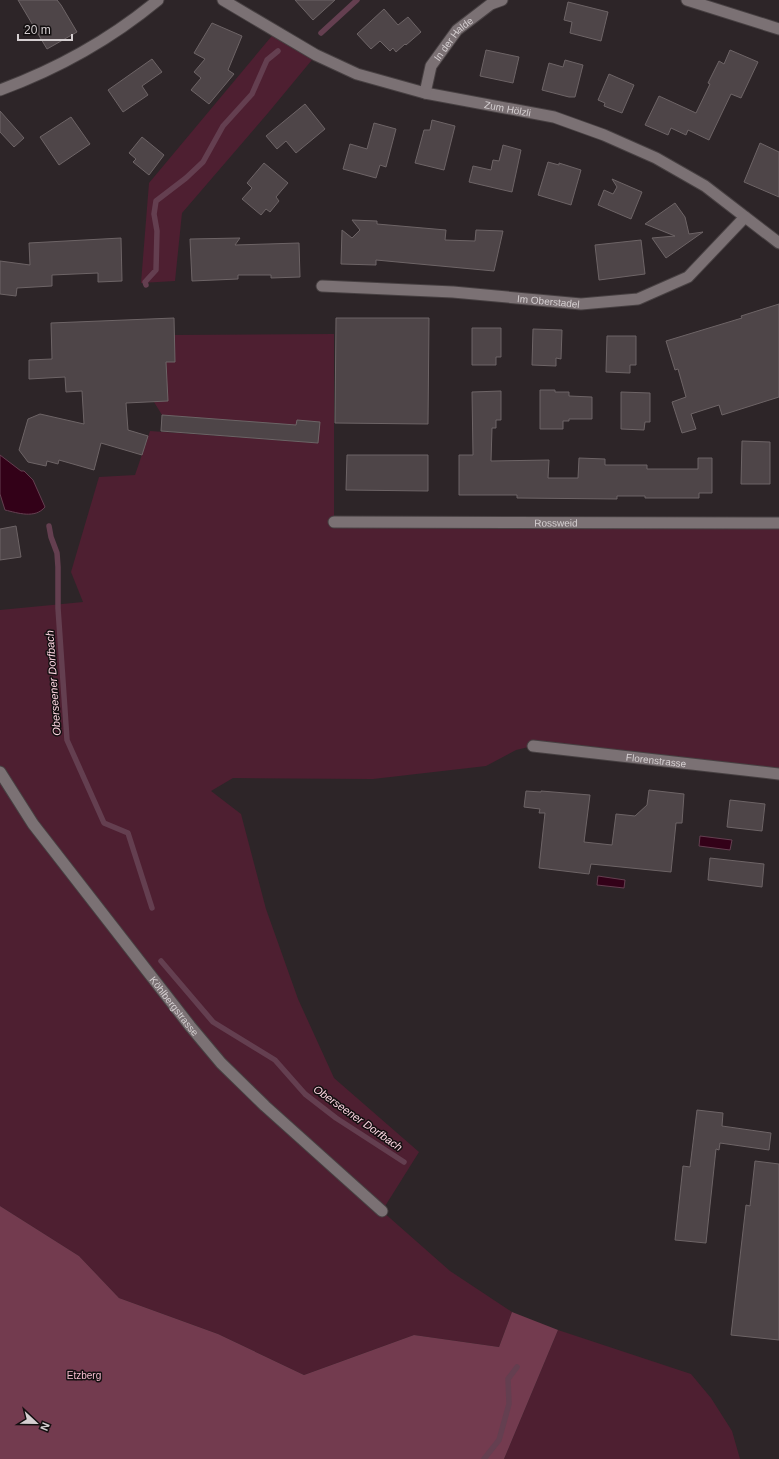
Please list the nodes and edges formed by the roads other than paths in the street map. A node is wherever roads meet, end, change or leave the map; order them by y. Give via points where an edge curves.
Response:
1 (158, 0) edge
2 (223, 0) edge
3 (502, 0) edge
4 (687, 0) edge
5 (779, 29) edge
6 (0, 90) edge
7 (425, 93) junction
8 (746, 217) junction
9 (779, 243) edge
10 (322, 286) dead end
11 (334, 522) dead end
12 (779, 523) edge
13 (533, 746) dead end
14 (0, 772) edge
15 (779, 774) edge
16 (382, 1211) dead end

1 - 6 street via 137,18 86,51 27,80
2 - 7 street, Zum Hölzli via 316,55 357,74
3 - 7 street, In der Halde via 492,4 457,30 431,66
4 - 5 street
7 - 8 street, Zum Hölzli via 554,117 604,135 656,158 705,186
8 - 9 street, Zum Hölzli
8 - 10 street, Im Oberstadel via 688,276 638,299 581,304 453,292
11 - 12 street, Rossweid
13 - 15 street, Florenstrasse
14 - 16 street, Köhlbergstrasse via 42,836 221,1063

